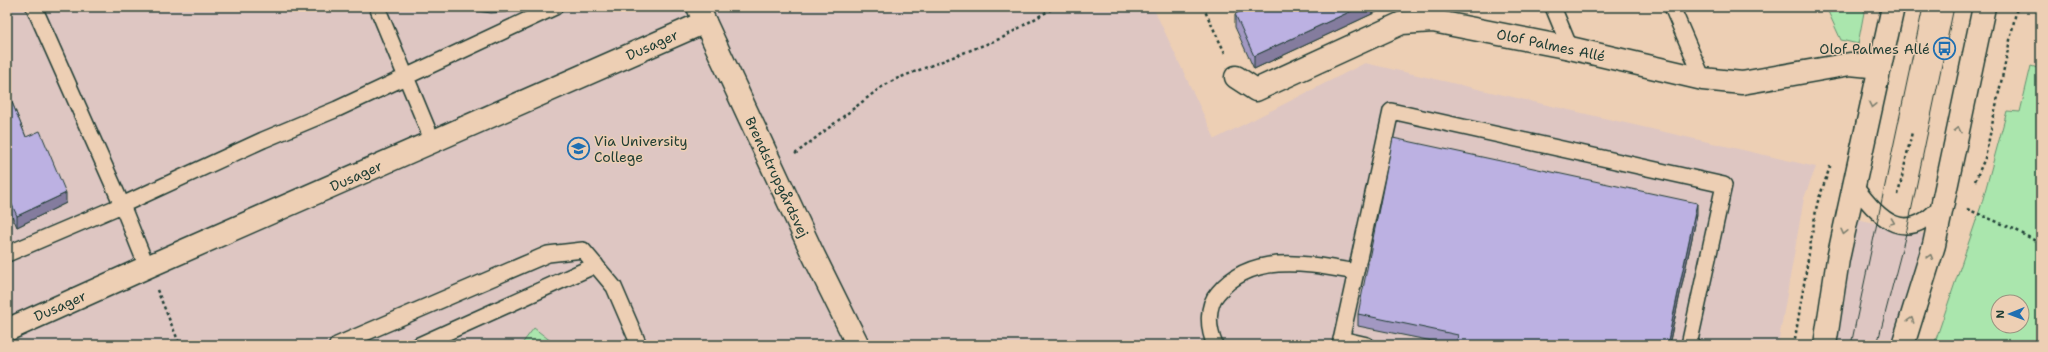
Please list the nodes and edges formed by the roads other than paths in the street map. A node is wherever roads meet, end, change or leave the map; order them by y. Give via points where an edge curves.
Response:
1 (34, 7) edge
2 (376, 7) edge
3 (555, 7) edge
4 (1553, 7) edge
5 (1672, 7) edge
6 (1893, 7) edge
7 (1984, 7) edge
8 (702, 14) edge
9 (1570, 48) junction
10 (1880, 67) junction
11 (406, 76) junction
12 (1236, 77) road end
13 (1703, 79) junction
14 (433, 142) junction
15 (1855, 186) junction
16 (1942, 204) junction
17 (122, 205) junction
18 (7, 254) edge
19 (596, 265) junction
20 (147, 267) junction
21 (1356, 272) junction
22 (7, 330) edge
23 (1340, 342) edge
24 (337, 345) edge
25 (419, 345) edge
26 (639, 345) edge
27 (858, 345) edge
28 (1215, 345) edge
29 (1367, 345) edge
30 (1689, 345) edge
31 (1825, 345) edge
32 (1903, 345) edge

1 - 17 lane
2 - 11 lane
3 - 11 lane
4 - 9 lane
5 - 13 lane
6 - 10 street
16 -> 7 street
8 - 14 street, Dusager
8 - 27 street, Brendstrupgårdsvej via 811,250
9 - 12 street, Olof Palmes Allé via 1434,22 1402,23 1256,90
9 - 13 street, Olof Palmes Allé
10 - 13 street, Olof Palmes Allé via 1850,64 1742,84
10 -> 15 street
11 - 14 lane
11 - 17 lane
14 - 20 street, Dusager
15 -> 16 lane via 1878,216 1892,223 1908,226 1921,223
15 -> 31 street via 1838,259
32 -> 16 street via 1934,245
17 - 18 lane
17 - 20 lane
19 - 24 lane via 583,250 548,254
19 - 25 lane
19 - 26 lane via 614,287
20 - 22 street, Dusager
21 - 23 lane
21 - 28 lane via 1310,264 1270,264 1248,270 1228,281 1213,299 1209,317
21 - 30 lane via 1391,111 1724,185
23 - 29 lane

